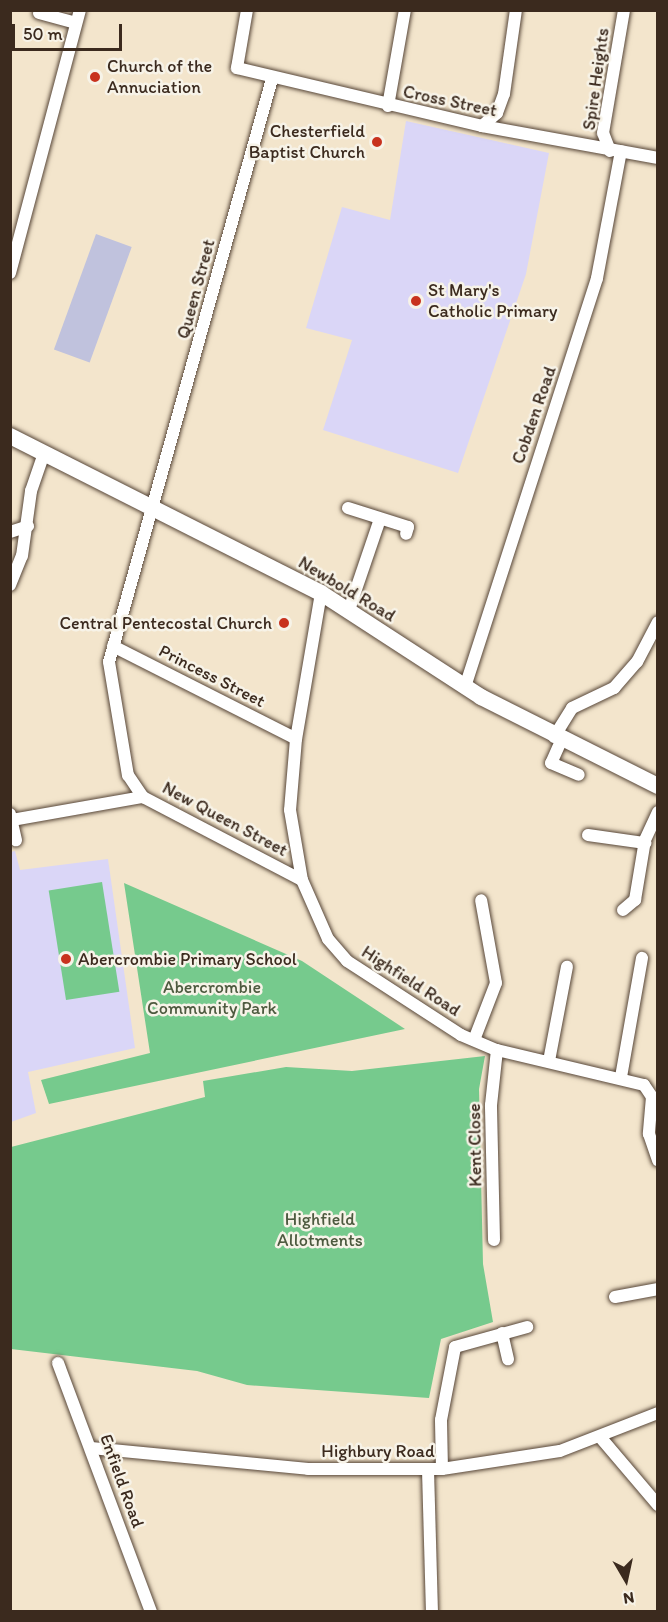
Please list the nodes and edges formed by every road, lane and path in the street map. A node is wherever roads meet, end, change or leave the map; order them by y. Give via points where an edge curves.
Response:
1 (248, 10) edge
2 (405, 10) edge
3 (516, 10) edge
4 (624, 10) edge
5 (39, 14) dead end
6 (78, 17) edge
7 (272, 79) junction
8 (388, 106) junction
9 (482, 126) junction
10 (615, 151) junction
11 (657, 158) edge
12 (10, 273) edge
13 (10, 436) edge
14 (43, 457) junction
15 (154, 508) junction
16 (348, 508) dead end
17 (380, 519) junction
18 (28, 526) junction
19 (10, 532) edge
20 (406, 534) dead end
21 (10, 585) edge
22 (321, 593) junction
23 (350, 610) junction
24 (657, 622) edge
25 (112, 646) junction
26 (465, 687) junction
27 (296, 739) junction
28 (557, 739) junction
29 (579, 775) dead end
30 (657, 786) edge
31 (143, 796) junction
32 (657, 812) edge
33 (11, 817) edge
34 (588, 835) dead end
35 (16, 840) dead end
36 (645, 843) junction
37 (302, 880) junction
38 (481, 900) dead end
39 (623, 910) dead end
40 (642, 958) dead end
41 (567, 967) dead end
42 (474, 1041) junction
43 (497, 1050) junction
44 (549, 1061) junction
45 (621, 1077) junction
46 (644, 1085) junction
47 (657, 1088) edge
48 (657, 1160) edge
49 (494, 1240) dead end
50 (657, 1289) edge
51 (615, 1297) dead end
52 (527, 1327) dead end
53 (502, 1332) junction
54 (508, 1359) dead end
55 (58, 1363) dead end
56 (657, 1413) edge
57 (601, 1438) junction
58 (91, 1448) junction
59 (442, 1469) junction
60 (428, 1470) junction
61 (657, 1505) edge
62 (151, 1611) edge
63 (432, 1611) edge

1 - 7 street, Cross Street via 237,68
2 - 8 street
3 - 9 street via 504,94 497,113
4 - 10 street, Spire Heights via 603,133
5 - 6 street
6 - 12 street
7 - 8 street, Cross Street
7 - 15 street, Queen Street
8 - 9 street, Cross Street
9 - 10 street, Cross Street
10 - 11 street, Cross Street
10 - 26 street, Cobden Road via 594,288
13 - 14 main road, Newbold Road
14 - 15 main road, Newbold Road
14 - 18 street
15 - 22 main road, Newbold Road
15 - 25 street, New Queen Street
16 - 17 street
17 - 20 street via 408,527
17 - 23 street
18 - 19 street
18 - 21 street
22 - 23 main road, Newbold Road
22 - 27 street, Highfield Road
23 - 26 main road, Newbold Road
24 - 28 street via 638,662 614,688 573,708
25 - 27 street, Princess Street
25 - 31 street, New Queen Street via 109,662 128,775
26 - 28 main road, Newbold Road
27 - 37 street, Highfield Road via 290,810
28 - 29 street via 551,763
28 - 30 main road, Newbold Road
31 - 33 street
31 - 37 street, New Queen Street
32 - 36 street
33 - 35 street
34 - 36 street
36 - 39 street via 635,900
37 - 42 street, Highfield Road via 328,939 347,961
38 - 42 street via 496,983
40 - 45 street
41 - 44 street
42 - 43 street, Highfield Road
43 - 44 street, Highfield Road
43 - 49 street, Kent Close via 491,1105
44 - 45 street, Highfield Road
45 - 46 street, Highfield Road
46 - 47 street, Highfield Road
46 - 48 street via 652,1097 649,1134
50 - 51 street
52 - 53 street
53 - 54 street
53 - 59 street via 455,1347 441,1420
55 - 58 street, Enfield Road
56 - 57 street, Highbury Road
57 - 59 street, Highbury Road
57 - 61 street
58 - 60 street, Highbury Road via 308,1469
58 - 62 street, Enfield Road
59 - 60 street, Highbury Road
60 - 63 street

